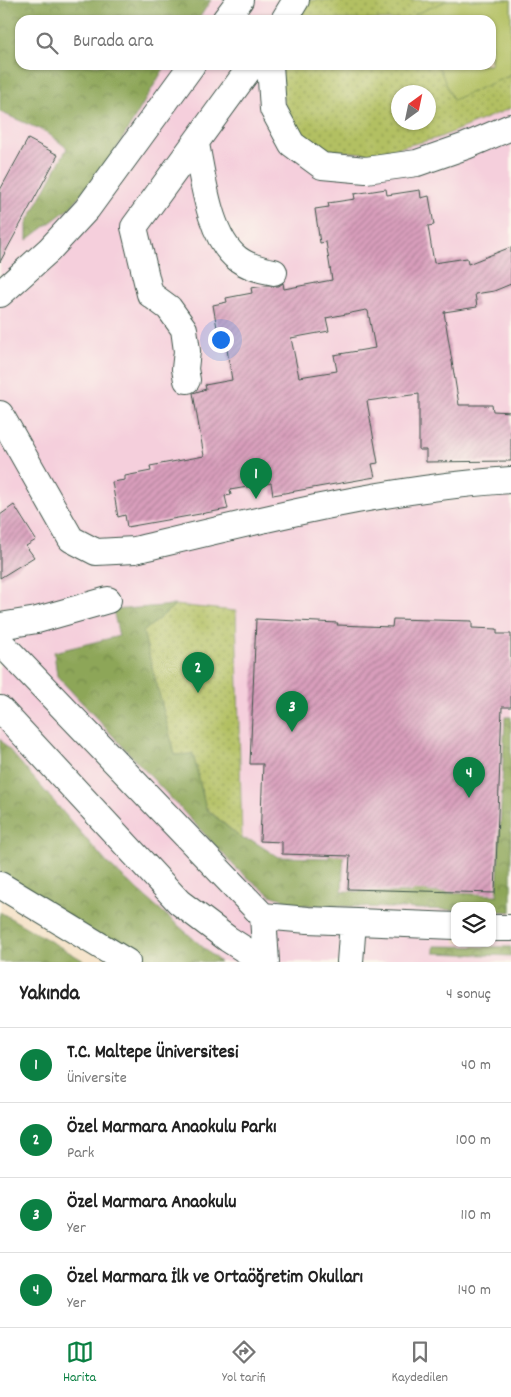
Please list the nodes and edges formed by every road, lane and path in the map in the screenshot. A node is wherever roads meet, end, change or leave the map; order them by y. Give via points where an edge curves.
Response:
1 (240, 0) edge
2 (296, 0) edge
3 (229, 15) edge
4 (287, 15) edge
5 (188, 70) edge
6 (248, 70) edge
7 (270, 70) edge
8 (511, 127) edge
9 (196, 144) junction
10 (274, 272) dead end
11 (0, 294) edge
12 (187, 380) dead end
13 (0, 414) edge
14 (511, 480) edge
15 (108, 600) dead end
16 (0, 626) edge
17 (0, 642) edge
18 (0, 709) edge
19 (0, 886) edge
20 (263, 916) junction
21 (353, 922) junction
22 (451, 926) edge
23 (496, 928) edge
24 (511, 928) edge
25 (127, 962) edge
26 (265, 962) edge
27 (350, 962) edge

1 - 3 street
2 - 4 street
5 - 11 street via 87,209 49,250
6 - 9 street
7 - 8 street via 273,109 292,144 322,166 366,170 417,162
9 - 10 street via 210,208 222,240 238,259 254,268
9 - 12 street via 134,227 150,294 169,308 184,329
13 - 14 street via 71,539 96,552 136,550 373,496
15 - 16 street via 37,620
17 - 20 street
18 - 26 street via 178,902
19 - 25 street
20 - 21 street
20 - 26 street
21 - 22 street
21 - 27 street
23 - 24 street

